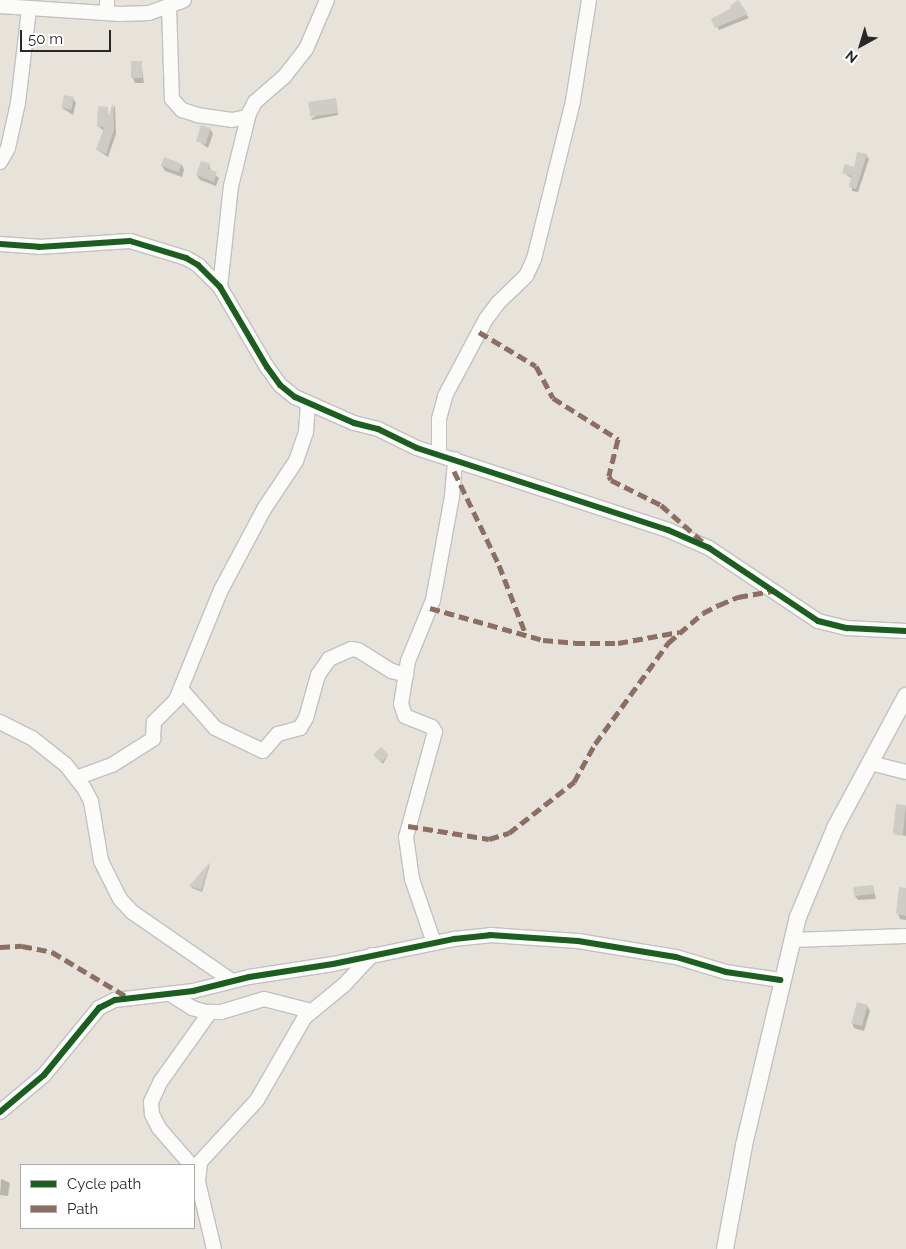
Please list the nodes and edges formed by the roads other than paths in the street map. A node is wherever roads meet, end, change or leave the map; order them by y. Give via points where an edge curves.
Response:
1 (327, 0) edge
2 (589, 0) edge
3 (174, 3) edge
4 (0, 6) edge
5 (107, 7) edge
6 (29, 9) junction
7 (248, 117) junction
8 (0, 162) edge
9 (0, 244) edge
10 (220, 287) junction
11 (308, 404) junction
12 (439, 454) junction
13 (455, 459) junction
14 (906, 631) edge
15 (406, 675) junction
16 (181, 689) junction
17 (906, 696) edge
18 (0, 722) edge
19 (870, 763) junction
20 (906, 772) edge
21 (76, 778) junction
22 (906, 936) edge
23 (793, 940) junction
24 (434, 943) junction
25 (372, 955) junction
26 (780, 980) junction
27 (232, 981) junction
28 (170, 994) junction
29 (311, 1011) junction
30 (210, 1012) junction
31 (0, 1112) edge
32 (190, 1164) edge
33 (195, 1167) edge
34 (195, 1172) edge
35 (214, 1249) edge
36 (724, 1249) edge

1 - 7 street via 306,49 284,77 255,102
2 - 12 street via 573,101 534,259 526,276 486,319 445,396 439,419
3 - 5 street via 149,13
3 - 7 street via 172,100 182,110 197,115 232,120
4 - 6 street
5 - 6 street
6 - 8 street via 18,103 8,148
7 - 10 street via 231,186
9 - 10 street via 39,247 142,243 186,258
10 - 11 street via 280,384
11 - 12 street
11 - 16 street via 306,432 296,461 264,509 221,590
12 - 13 street
13 - 14 street via 668,530 709,548 818,621 847,628
13 - 15 street via 452,496 433,600 408,660
15 - 16 street via 392,671 358,650 351,649 329,659 318,675 300,728 278,734 263,751 215,728
15 - 24 street via 402,711 435,732 406,837 412,879
16 - 21 street via 174,704 154,722 153,739 148,744 112,765
17 - 19 street
18 - 21 street via 32,738
19 - 20 street
19 - 23 street via 808,889
21 - 27 street via 91,801 101,861 120,899 132,912
22 - 23 street
23 - 26 street
24 - 25 street
24 - 26 street via 490,935 578,941 676,957 726,972
25 - 27 street
25 - 29 street via 344,985
26 - 36 street via 729,1212
27 - 28 street
28 - 30 street via 192,1008
28 - 31 street via 106,1003 87,1020 44,1075
29 - 30 street via 264,999 221,1012
29 - 33 street via 256,1100
30 - 32 street via 161,1082 151,1102 152,1114 159,1128
34 - 35 street

